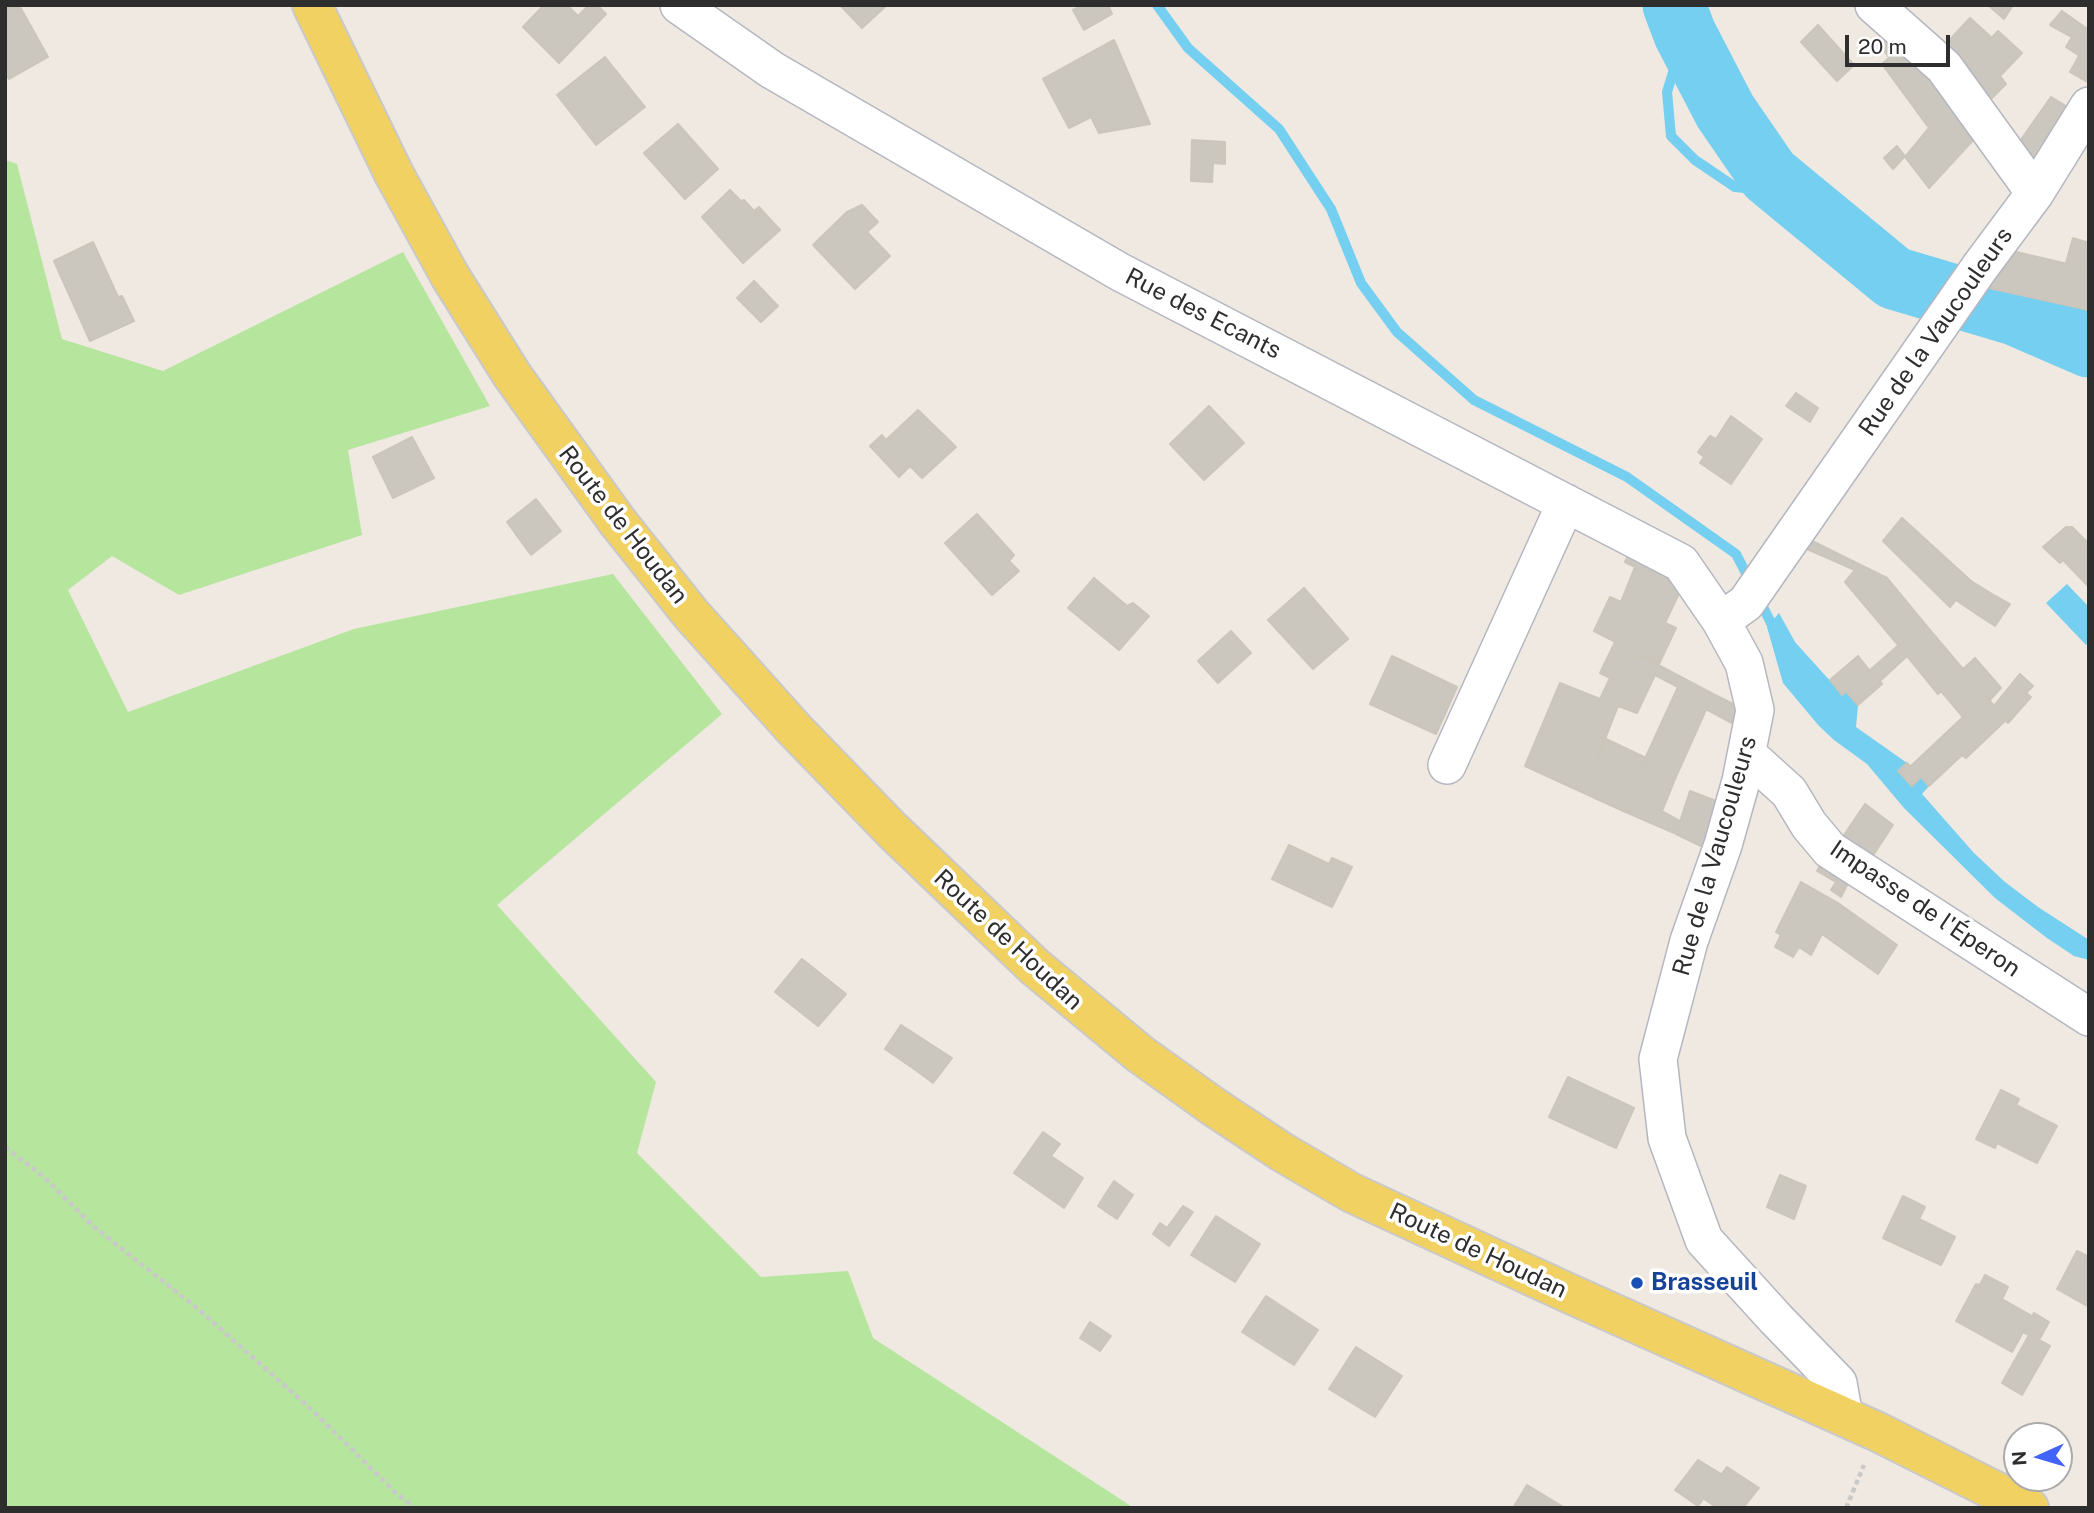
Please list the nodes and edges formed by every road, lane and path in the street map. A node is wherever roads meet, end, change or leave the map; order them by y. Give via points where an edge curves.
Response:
1 (312, 5) edge
2 (679, 5) edge
3 (1874, 5) edge
4 (2089, 106) edge
5 (2035, 193) junction
6 (1566, 503) junction
7 (1734, 612) junction
8 (1748, 755) junction
9 (1447, 765) dead end
10 (2089, 1017) edge
11 (5, 1147) edge
12 (1844, 1417) junction
13 (1878, 1432) junction
14 (415, 1508) edge
15 (1846, 1508) edge
16 (2029, 1508) edge

1 - 12 main road, Route de Houdan via 394,174 450,276 512,375 617,521 691,614 795,730 891,830 1035,967 1140,1054 1203,1099 1352,1193
2 - 6 street, Rue des Ecants via 772,70 1121,272
3 - 5 street via 1944,67
4 - 5 street, Rue de la Vaucouleurs
5 - 7 street, Rue de la Vaucouleurs via 1768,572
6 - 7 street, Rue des Ecants via 1681,563
6 - 9 street
7 - 8 street, Rue de la Vaucouleurs via 1755,710
8 - 10 street, Impasse de l'Éperon via 1789,792 1830,850
8 - 12 street, Rue de la Vaucouleurs via 1689,941 1658,1059 1667,1138 1704,1240 1838,1383
11 - 14 path via 44,1177 93,1226 219,1327
12 - 13 main road, Route de Houdan
13 - 15 path
13 - 16 main road, Route de Houdan

